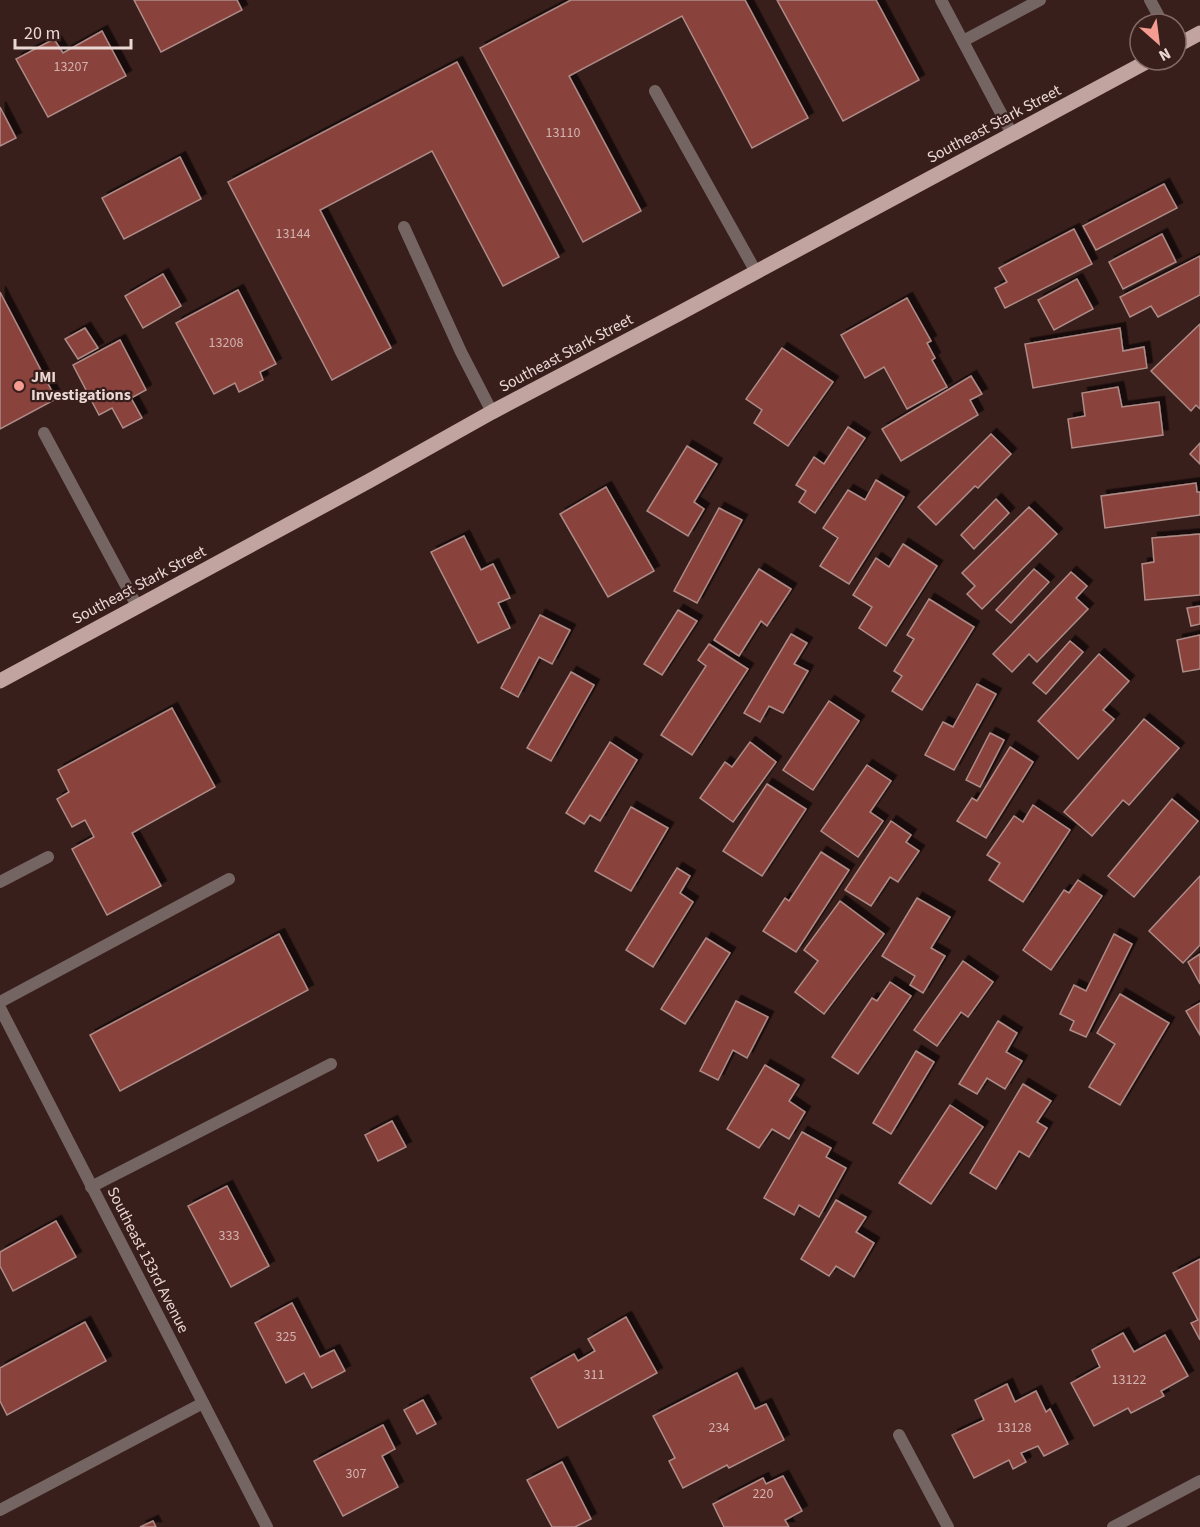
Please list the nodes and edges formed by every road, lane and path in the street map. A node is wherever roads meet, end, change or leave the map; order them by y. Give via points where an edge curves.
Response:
1 (941, 0) edge
2 (1040, 0) edge
3 (963, 41) junction
4 (1128, 72) edge
5 (655, 90) dead end
6 (1012, 134) junction
7 (404, 227) dead end
8 (756, 272) junction
9 (492, 412) junction
10 (44, 433) dead end
11 (137, 606) junction
12 (0, 681) edge
13 (48, 857) dead end
14 (229, 879) dead end
15 (0, 882) edge
16 (0, 1002) edge
17 (0, 1008) edge
18 (331, 1064) dead end
19 (91, 1187) junction
20 (203, 1403) junction
21 (899, 1435) dead end
22 (1200, 1481) edge
23 (0, 1510) edge
24 (267, 1527) edge
25 (948, 1527) edge
26 (1113, 1527) edge

1 - 3 street
2 - 3 street
3 - 6 street
4 - 6 main road, Southeast Stark Street
5 - 8 street
6 - 8 main road, Southeast Stark Street
7 - 9 street
8 - 9 main road, Southeast Stark Street
9 - 11 main road, Southeast Stark Street
10 - 11 street
11 - 12 main road, Southeast Stark Street
13 - 15 street
14 - 16 street
17 - 19 street, Southeast 133rd Avenue
18 - 19 street
19 - 20 street, Southeast 133rd Avenue
20 - 23 street
20 - 24 street, Southeast 133rd Avenue
21 - 25 street
22 - 26 street

